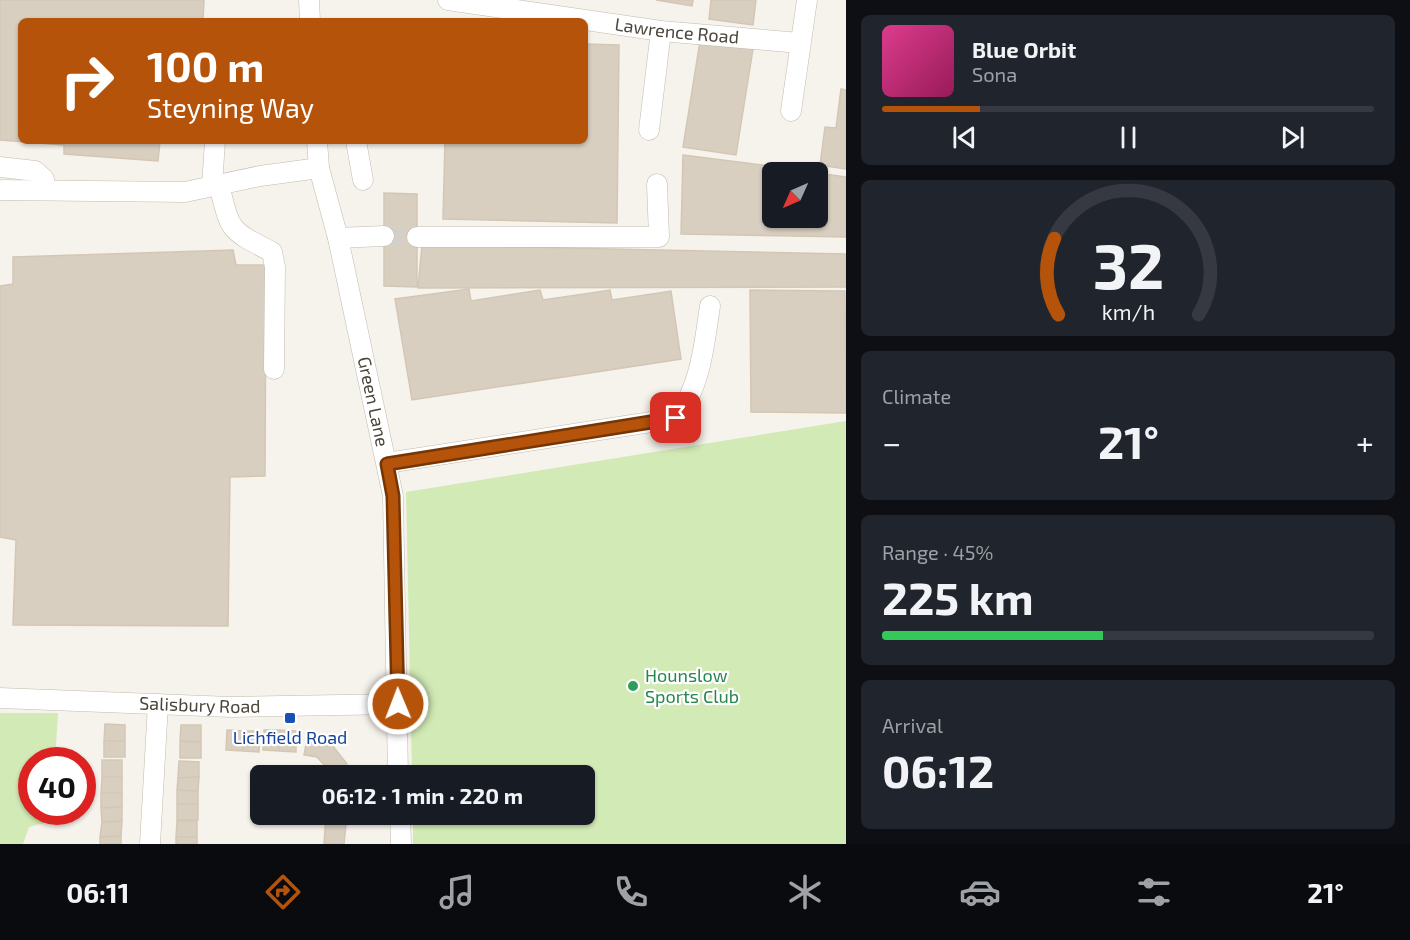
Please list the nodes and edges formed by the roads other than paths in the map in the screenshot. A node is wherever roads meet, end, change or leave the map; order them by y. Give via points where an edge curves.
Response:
1 (309, 0) edge
2 (448, 0) edge
3 (807, 0) edge
4 (310, 18) edge
5 (572, 18) edge
6 (588, 20) edge
7 (661, 31) junction
8 (800, 42) junction
9 (791, 111) dead end
10 (649, 130) dead end
11 (215, 144) edge
12 (317, 144) edge
13 (357, 144) edge
14 (0, 167) edge
15 (319, 168) junction
16 (363, 180) dead end
17 (657, 184) dead end
18 (216, 185) junction
19 (0, 190) edge
20 (45, 190) junction
21 (384, 236) tunnel mouth
22 (417, 237) tunnel mouth
23 (338, 238) junction
24 (710, 306) dead end
25 (274, 369) dead end
26 (387, 464) junction
27 (0, 698) edge
28 (158, 704) junction
29 (398, 704) junction
30 (398, 765) edge
31 (400, 825) edge
32 (150, 844) edge
33 (401, 844) edge

1 - 4 street
2 - 5 street, Lawrence Road
3 - 8 street
6 - 7 street, Lawrence Road
7 - 8 street, Lawrence Road
7 - 10 street
8 - 9 street
11 - 18 street
12 - 15 street, Green Lane
13 - 16 street
14 - 20 street via 35,171 44,179
15 - 18 street
15 - 23 street, Green Lane
17 - 22 street via 659,237
18 - 20 street via 185,192
18 - 25 street via 229,223 239,235 272,252
19 - 20 street
21 - 23 street
23 - 26 street, Green Lane
24 - 26 street via 699,375 676,418
26 - 29 street, Green Lane via 393,496
27 - 28 street, Salisbury Road
28 - 29 street, Salisbury Road
28 - 32 street
29 - 30 street, Green Lane
31 - 33 street

